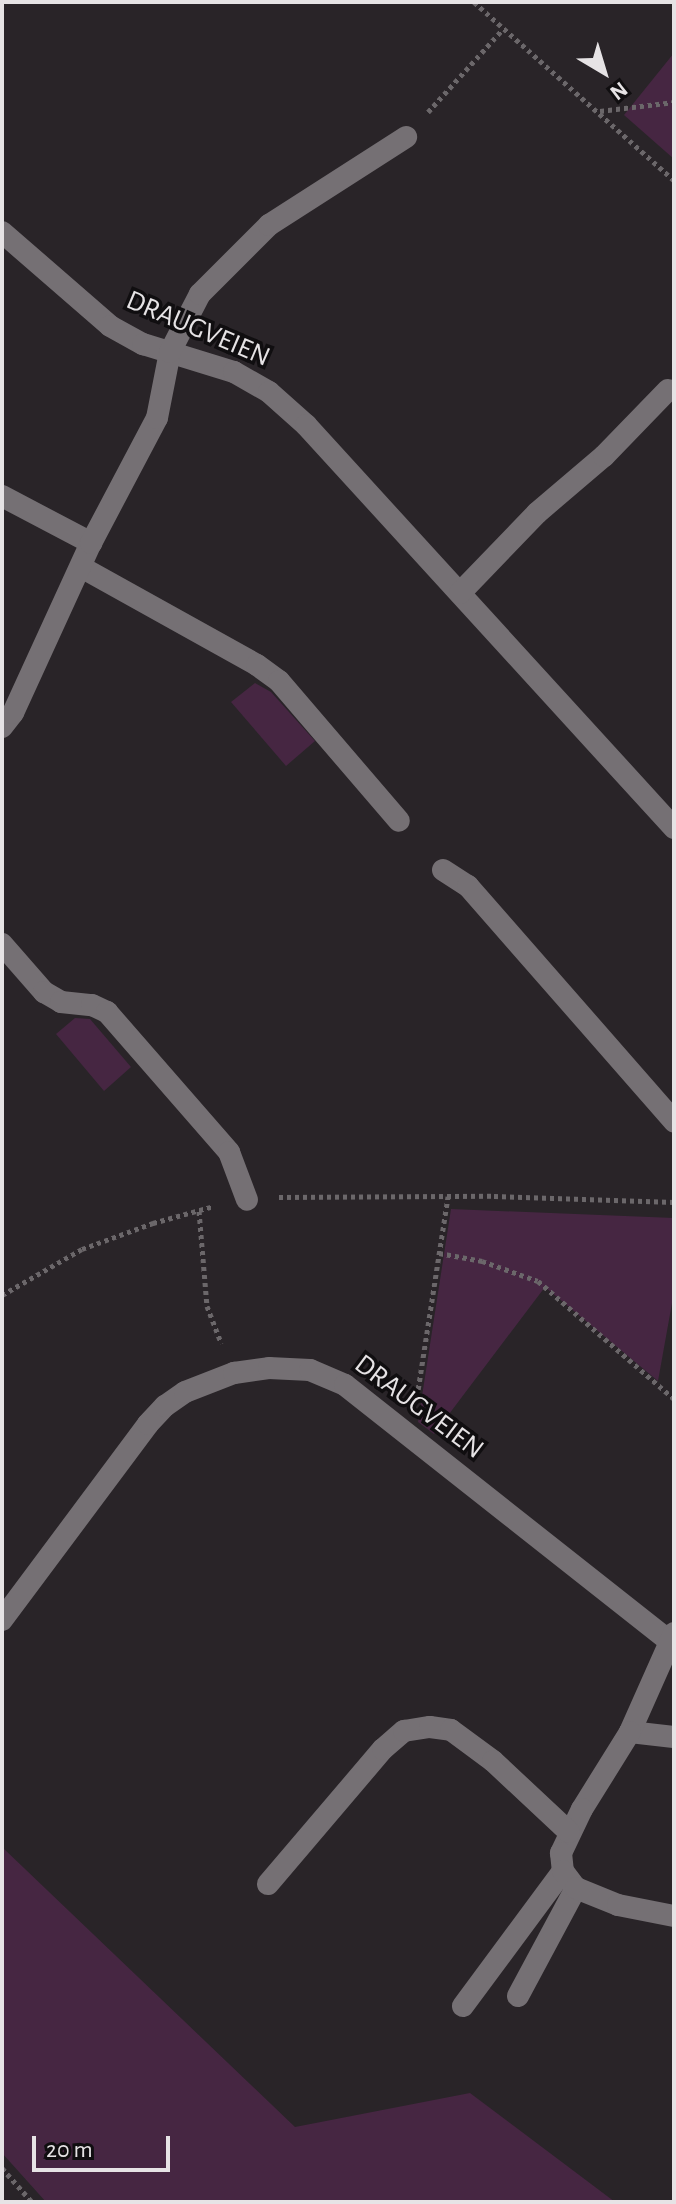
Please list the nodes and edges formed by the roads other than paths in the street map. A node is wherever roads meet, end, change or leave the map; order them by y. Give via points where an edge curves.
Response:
1 (406, 137) road end
2 (2, 232) edge
3 (170, 352) junction
4 (668, 390) dead end
5 (2, 496) edge
6 (91, 543) junction
7 (81, 567) junction
8 (460, 593) junction
9 (2, 727) edge
10 (399, 821) dead end
11 (674, 828) edge
12 (443, 870) dead end
13 (2, 944) edge
14 (674, 1121) edge
15 (247, 1200) road end
16 (2, 1620) edge
17 (672, 1637) edge
18 (630, 1732) junction
19 (674, 1737) edge
20 (569, 1832) junction
21 (570, 1879) junction
22 (268, 1884) dead end
23 (674, 1916) edge
24 (518, 1996) dead end
25 (463, 2006) dead end

1 - 3 street via 269,225 200,294
2 - 3 street, DRAUGVEIEN via 110,326
3 - 6 street via 157,418
3 - 8 street, DRAUGVEIEN via 234,372 269,392 306,425
4 - 8 street
5 - 6 street
6 - 7 street
7 - 9 street
7 - 10 street via 279,681
8 - 11 street, DRAUGVEIEN
12 - 14 street via 468,886
13 - 15 street via 44,992 61,1002 107,1012 229,1152
16 - 17 street, DRAUGVEIEN via 148,1424 185,1392 234,1373 269,1368 310,1370 345,1385
17 - 18 street, DRAUGVEIEN
18 - 19 street
18 - 20 street, DRAUGVEIEN
20 - 21 street, DRAUGVEIEN via 561,1853
20 - 22 street via 493,1761 451,1730 404,1731
21 - 23 street via 618,1905
21 - 24 street
21 - 25 street

